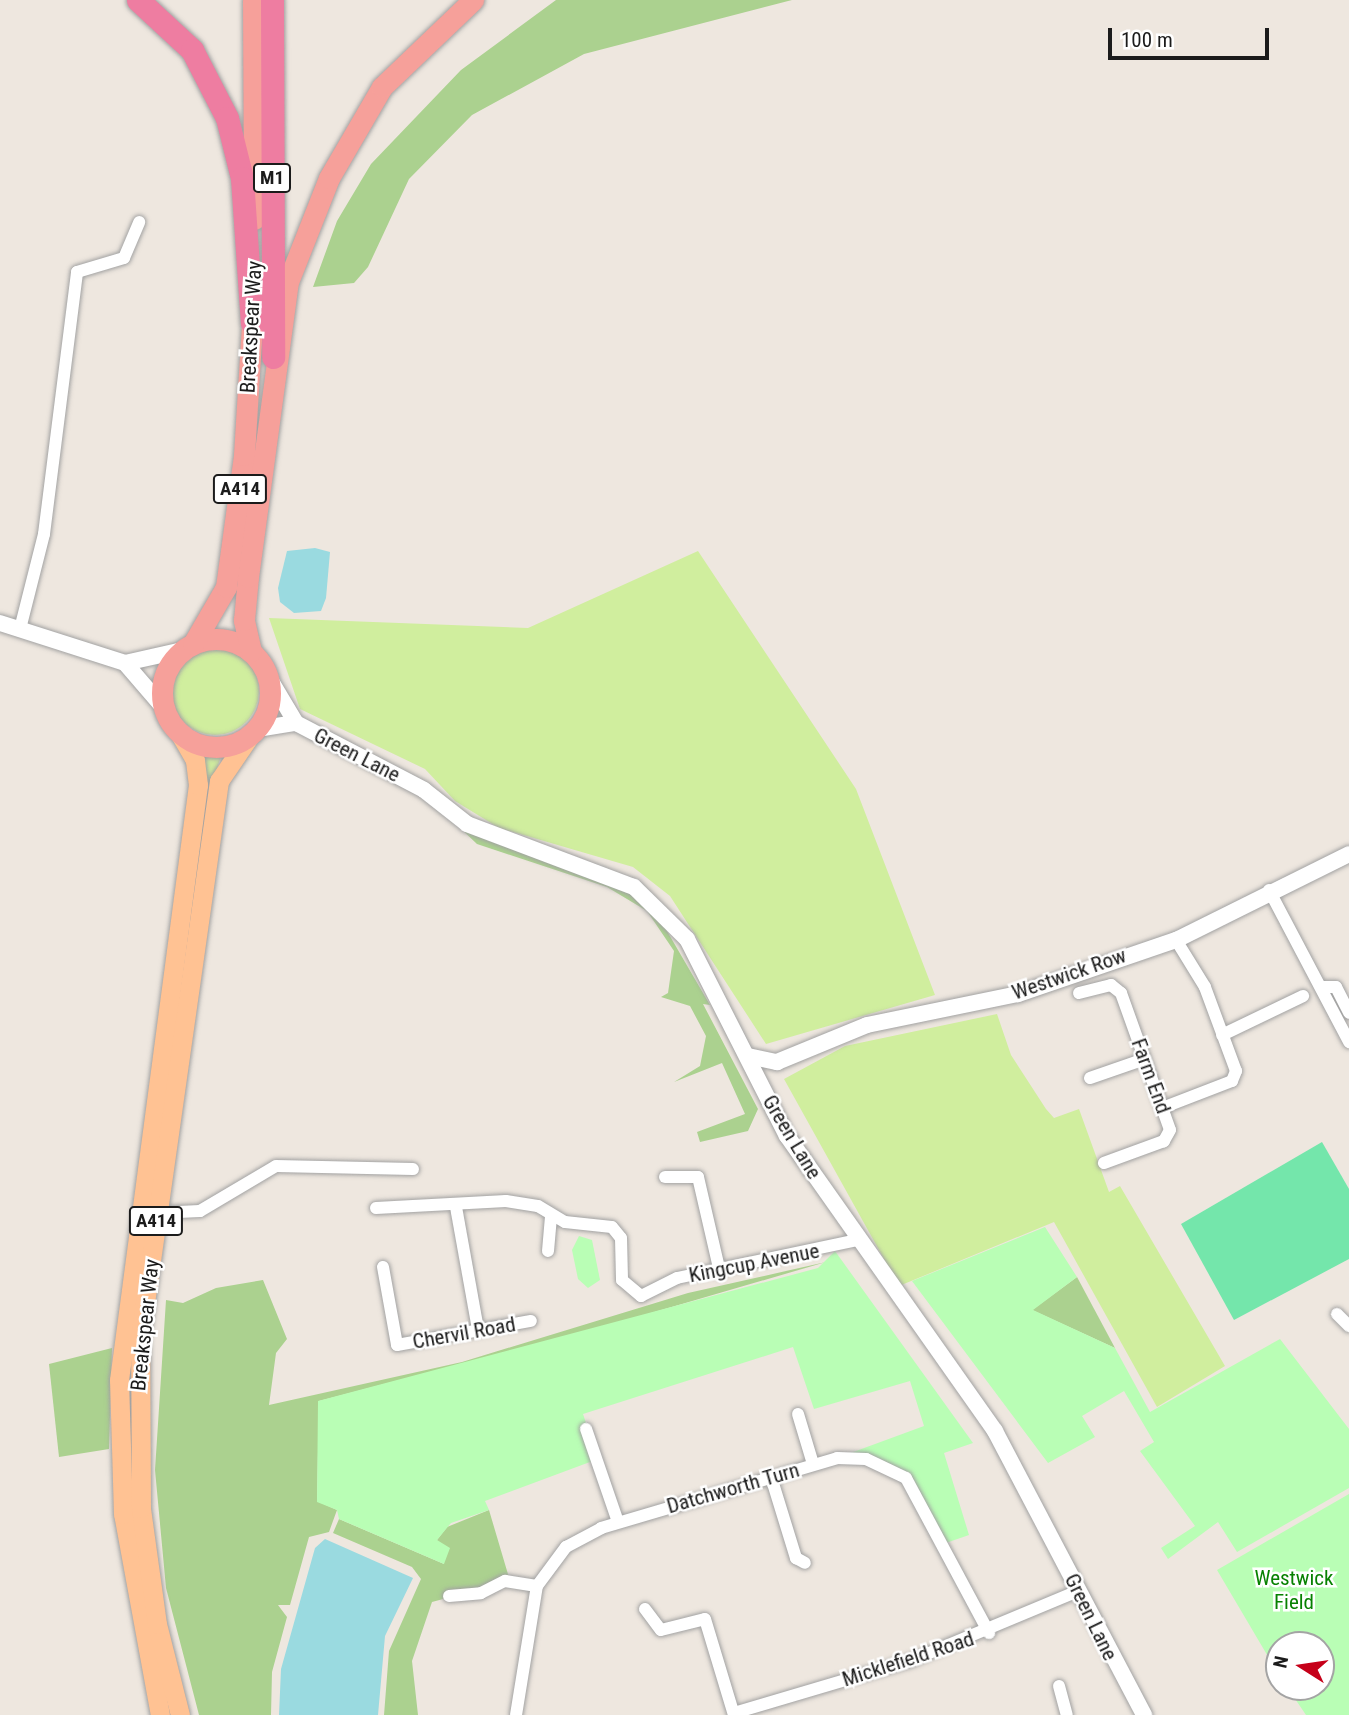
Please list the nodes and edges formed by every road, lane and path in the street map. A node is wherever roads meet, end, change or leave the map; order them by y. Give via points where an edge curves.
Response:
1 (138, 0) edge
2 (253, 0) edge
3 (272, 0) edge
4 (473, 0) edge
5 (139, 222) dead end
6 (252, 323) junction
7 (273, 356) junction
8 (0, 624) edge
9 (20, 629) junction
10 (188, 647) junction
11 (251, 651) junction
12 (125, 663) junction
13 (268, 676) junction
14 (163, 707) junction
15 (296, 723) junction
16 (253, 733) junction
17 (180, 734) junction
18 (1349, 853) edge
19 (1269, 890) junction
20 (1176, 940) junction
21 (1322, 987) junction
22 (1079, 993) dead end
23 (1303, 996) dead end
24 (1349, 1013) edge
25 (1222, 1035) junction
26 (1349, 1042) edge
27 (748, 1056) junction
28 (1144, 1059) junction
29 (777, 1062) junction
30 (1090, 1078) dead end
31 (765, 1093) junction
32 (1162, 1108) junction
33 (1104, 1163) dead end
34 (413, 1169) dead end
35 (665, 1177) dead end
36 (456, 1207) junction
37 (376, 1208) dead end
38 (157, 1213) junction
39 (551, 1217) junction
40 (858, 1240) junction
41 (548, 1251) dead end
42 (383, 1267) dead end
43 (720, 1272) junction
44 (1337, 1314) dead end
45 (531, 1321) dead end
46 (1349, 1326) edge
47 (478, 1329) junction
48 (798, 1413) dead end
49 (586, 1429) dead end
50 (813, 1464) junction
51 (772, 1480) junction
52 (618, 1522) junction
53 (805, 1563) dead end
54 (537, 1586) junction
55 (1078, 1591) junction
56 (449, 1596) dead end
57 (645, 1608) dead end
58 (989, 1633) junction
59 (1059, 1686) dead end
60 (734, 1714) edge
61 (160, 1715) edge
62 (180, 1715) edge
63 (516, 1715) edge
64 (1067, 1715) edge
65 (1144, 1715) edge

1 - 6 highway, M1 via 169,23 213,82 236,147
2 - 6 highway, Breakspear Way / A414
3 - 7 highway, M1
4 - 7 highway, A414 via 383,87 348,143 296,257
5 - 9 street via 124,258 76,272 44,534
6 - 10 highway, Breakspear Way / A414 via 226,587
7 - 11 highway, Breakspear Way / A414 via 244,620
8 - 9 street
9 - 12 street
10 - 11 highway via 217,638
10 - 12 street
10 - 14 highway via 164,676
11 - 13 highway
12 - 14 street
13 - 15 street, Green Lane
13 - 16 highway via 267,713
14 - 17 highway
15 - 16 street, Green Lane
15 - 27 street, Green Lane via 424,790 467,824 634,887 687,939
16 - 17 highway via 214,747
16 - 38 main road, Breakspear Way / A414 via 219,781
17 - 61 main road, Breakspear Way / A414 via 195,760 198,785 120,1380 127,1548
18 - 19 street, Westwick Row
19 - 20 street, Westwick Row
19 - 21 street
20 - 25 street via 1205,987
20 - 29 street, Westwick Row via 1018,993 867,1025
21 - 24 street via 1336,987
21 - 26 street
22 - 28 street, Farm End via 1111,985 1121,993
23 - 25 street
25 - 32 street via 1237,1071 1232,1082
27 - 29 street
27 - 31 street, Green Lane
28 - 30 street
28 - 32 street, Farm End
29 - 31 street
31 - 40 street, Green Lane
32 - 33 street, Farm End via 1170,1129 1164,1142
34 - 38 street via 276,1166 200,1211
35 - 43 street via 698,1177
36 - 37 street, Kingcup Avenue via 427,1202
36 - 39 street, Kingcup Avenue via 506,1201 538,1206
36 - 47 street
38 - 62 main road, Breakspear Way / A414 via 141,1338 136,1450 157,1624
39 - 41 street
39 - 43 street, Kingcup Avenue via 612,1227 621,1237 622,1280 641,1296 677,1278
40 - 43 street, Kingcup Avenue
40 - 55 street, Green Lane via 995,1432
42 - 47 street, Chervil Road via 397,1345
44 - 46 street
45 - 47 street, Chervil Road
48 - 50 street
49 - 52 street
50 - 51 street, Datchworth Turn
50 - 58 street, Datchworth Turn via 866,1459 905,1478
51 - 52 street, Datchworth Turn
51 - 53 street via 796,1558
52 - 54 street, Datchworth Turn via 566,1547
54 - 56 street via 505,1581 481,1593
54 - 63 street, Datchworth Turn
55 - 58 street, Micklefield Road
55 - 65 street, Green Lane
57 - 60 street via 661,1630 705,1619
58 - 60 street, Micklefield Road
59 - 64 street

